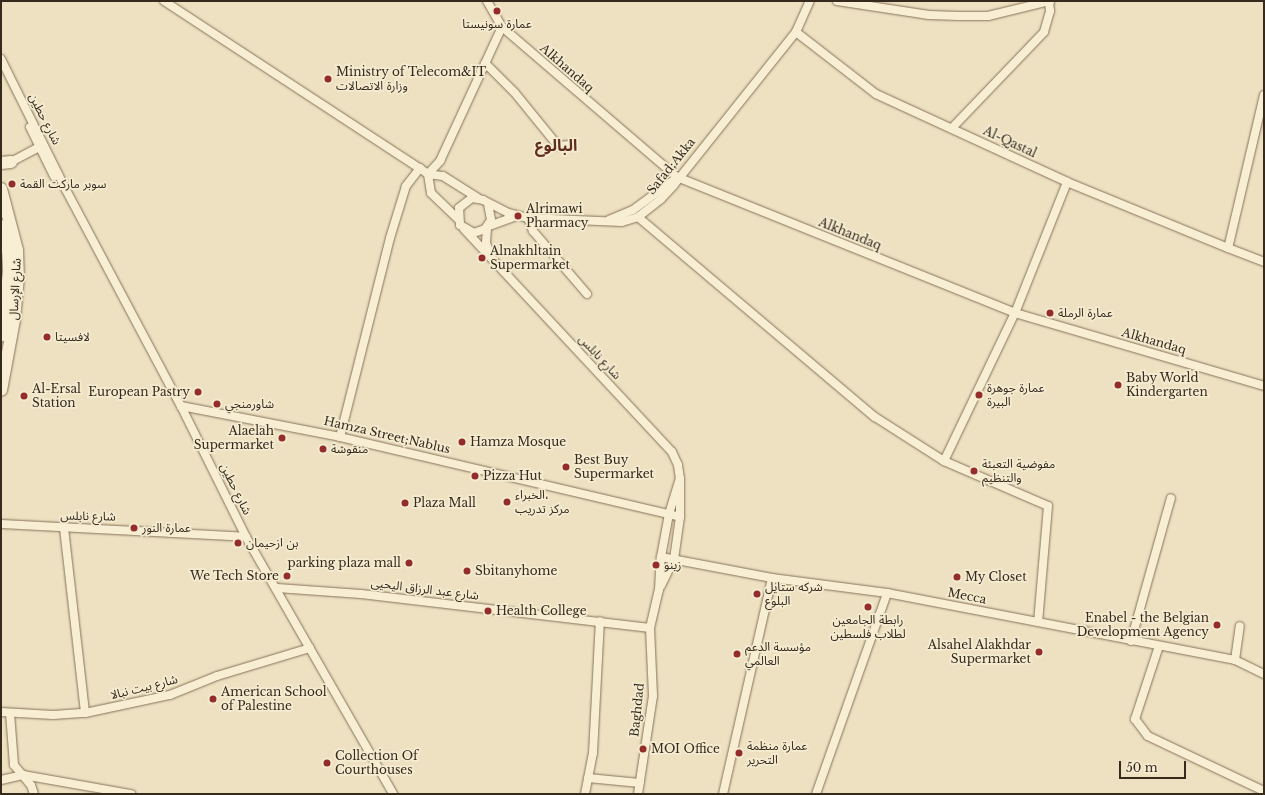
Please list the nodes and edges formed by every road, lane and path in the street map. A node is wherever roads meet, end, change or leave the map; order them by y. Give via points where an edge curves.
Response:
1 (164, 1) edge
2 (487, 1) edge
3 (810, 1) edge
4 (837, 1) edge
5 (1049, 1) edge
6 (502, 27) junction
7 (796, 32) junction
8 (1, 59) edge
9 (485, 63) junction
10 (1, 67) edge
11 (1264, 95) edge
12 (952, 128) junction
13 (570, 145) dead end
14 (41, 146) junction
15 (4, 164) edge
16 (420, 168) junction
17 (428, 174) junction
18 (677, 178) junction
19 (1067, 182) junction
20 (1, 189) edge
21 (478, 198) junction
22 (488, 204) junction
23 (518, 216) junction
24 (638, 217) junction
25 (528, 218) junction
26 (458, 220) junction
27 (606, 221) junction
28 (1, 226) edge
29 (488, 227) junction
30 (464, 229) junction
31 (1228, 248) junction
32 (491, 257) junction
33 (1264, 262) edge
34 (587, 294) dead end
35 (1015, 313) junction
36 (1, 336) edge
37 (5, 346) edge
38 (1264, 386) edge
39 (1, 390) edge
40 (181, 406) junction
41 (340, 437) junction
42 (944, 461) junction
43 (680, 479) junction
44 (1171, 498) dead end
45 (669, 514) junction
46 (680, 517) junction
47 (1, 524) edge
48 (64, 528) junction
49 (246, 537) junction
50 (661, 557) junction
51 (674, 560) junction
52 (772, 578) junction
53 (277, 588) junction
54 (659, 590) junction
55 (887, 593) junction
56 (600, 621) junction
57 (1038, 622) junction
58 (1240, 626) dead end
59 (650, 628) junction
60 (1131, 641) junction
61 (1160, 646) junction
62 (310, 648) junction
63 (1235, 660) junction
64 (1264, 674) edge
65 (1, 712) edge
66 (10, 713) junction
67 (85, 713) junction
68 (23, 775) junction
69 (588, 778) junction
70 (1, 780) edge
71 (640, 783) junction
72 (1264, 791) edge
73 (34, 794) edge
74 (131, 794) edge
75 (393, 794) edge
76 (585, 794) edge
77 (638, 794) edge
78 (723, 794) edge
79 (816, 794) edge

1 - 16 street
2 - 6 street, Alkhandaq
3 - 7 street, Safad;Akka
4 - 5 street via 930,15 959,16 988,16
5 - 12 street via 1050,11 1044,32
6 - 9 street
6 - 18 street, Alkhandaq
7 - 12 street, Al-Qastal via 876,94
7 - 18 street, Safad;Akka
8 - 14 street, شارع حطين
9 - 13 street via 515,93 558,146
9 - 17 street via 440,161
10 - 14 street, شارع حطين
11 - 31 street
12 - 19 street, Al-Qastal
14 - 15 street
14 - 40 street, شارع حطين via 57,181 66,190
16 - 17 street
16 - 41 street via 406,186 390,238
17 - 21 street via 443,176
17 - 26 street via 431,193
18 - 24 street, Safad;Akka via 661,199
18 - 27 street via 633,210
18 - 35 street, Alkhandaq
19 - 31 street, Al-Qastal
19 - 35 street
20 - 37 main road, شارع الإرسال via 17,250 18,277
21 - 22 street
21 - 26 street via 462,204
22 - 23 street, Safad;Akka
22 - 29 street via 492,214
23 - 25 street, Safad;Akka
23 - 29 street
24 - 27 street, Safad;Akka via 622,222
24 - 42 street via 875,417
25 - 27 street, Safad;Akka
25 - 34 street via 532,231
26 - 30 street
28 - 36 main road, شارع الإرسال via 8,250 9,272
29 - 30 street via 474,233
29 - 32 street via 486,243
30 - 32 street, شارع نابلس
31 - 33 street, Al-Qastal
32 - 43 street, شارع نابلس via 672,452 678,465
35 - 38 street, Alkhandaq
35 - 42 street
37 - 39 main road, شارع الإرسال
40 - 41 street, Hamza Street;Nablus
40 - 49 street, شارع حطين
41 - 45 street, Hamza Street;Nablus
42 - 57 street via 1048,506
43 - 45 street
43 - 46 street, شارع نابلس
44 - 60 street
45 - 46 street, Hamza Street;Nablus
45 - 50 street
46 - 51 street, شارع نابلس
47 - 48 street, شارع نابلس
48 - 49 street, شارع نابلس via 125,529
48 - 67 street
49 - 53 street, شارع حطين
50 - 51 street, Mecca
50 - 54 street
51 - 52 street, Mecca
51 - 54 street, شارع نابلس
52 - 55 street, Mecca
52 - 78 street
53 - 56 street, شارع عبد الرزاق اليحيى via 361,594
53 - 62 street, شارع حطين
54 - 59 street
55 - 57 street, Mecca
55 - 79 street
56 - 59 street, شارع عبد الرزاق اليحيى
56 - 69 street via 592,754
57 - 60 street, Mecca
58 - 63 street
59 - 71 street, Baghdad via 653,696
60 - 61 street, Mecca
61 - 63 street, Mecca
61 - 72 street via 1135,719 1148,736
62 - 67 street, شارع بيت نبالا via 217,676 170,695
62 - 75 street, شارع حطين
63 - 64 street, Mecca
65 - 66 street, شارع بيت نبالا
66 - 67 street, شارع بيت نبالا
66 - 68 street via 14,765
68 - 70 street
68 - 73 street
68 - 74 street
69 - 71 street
69 - 76 street
71 - 77 street, Baghdad

